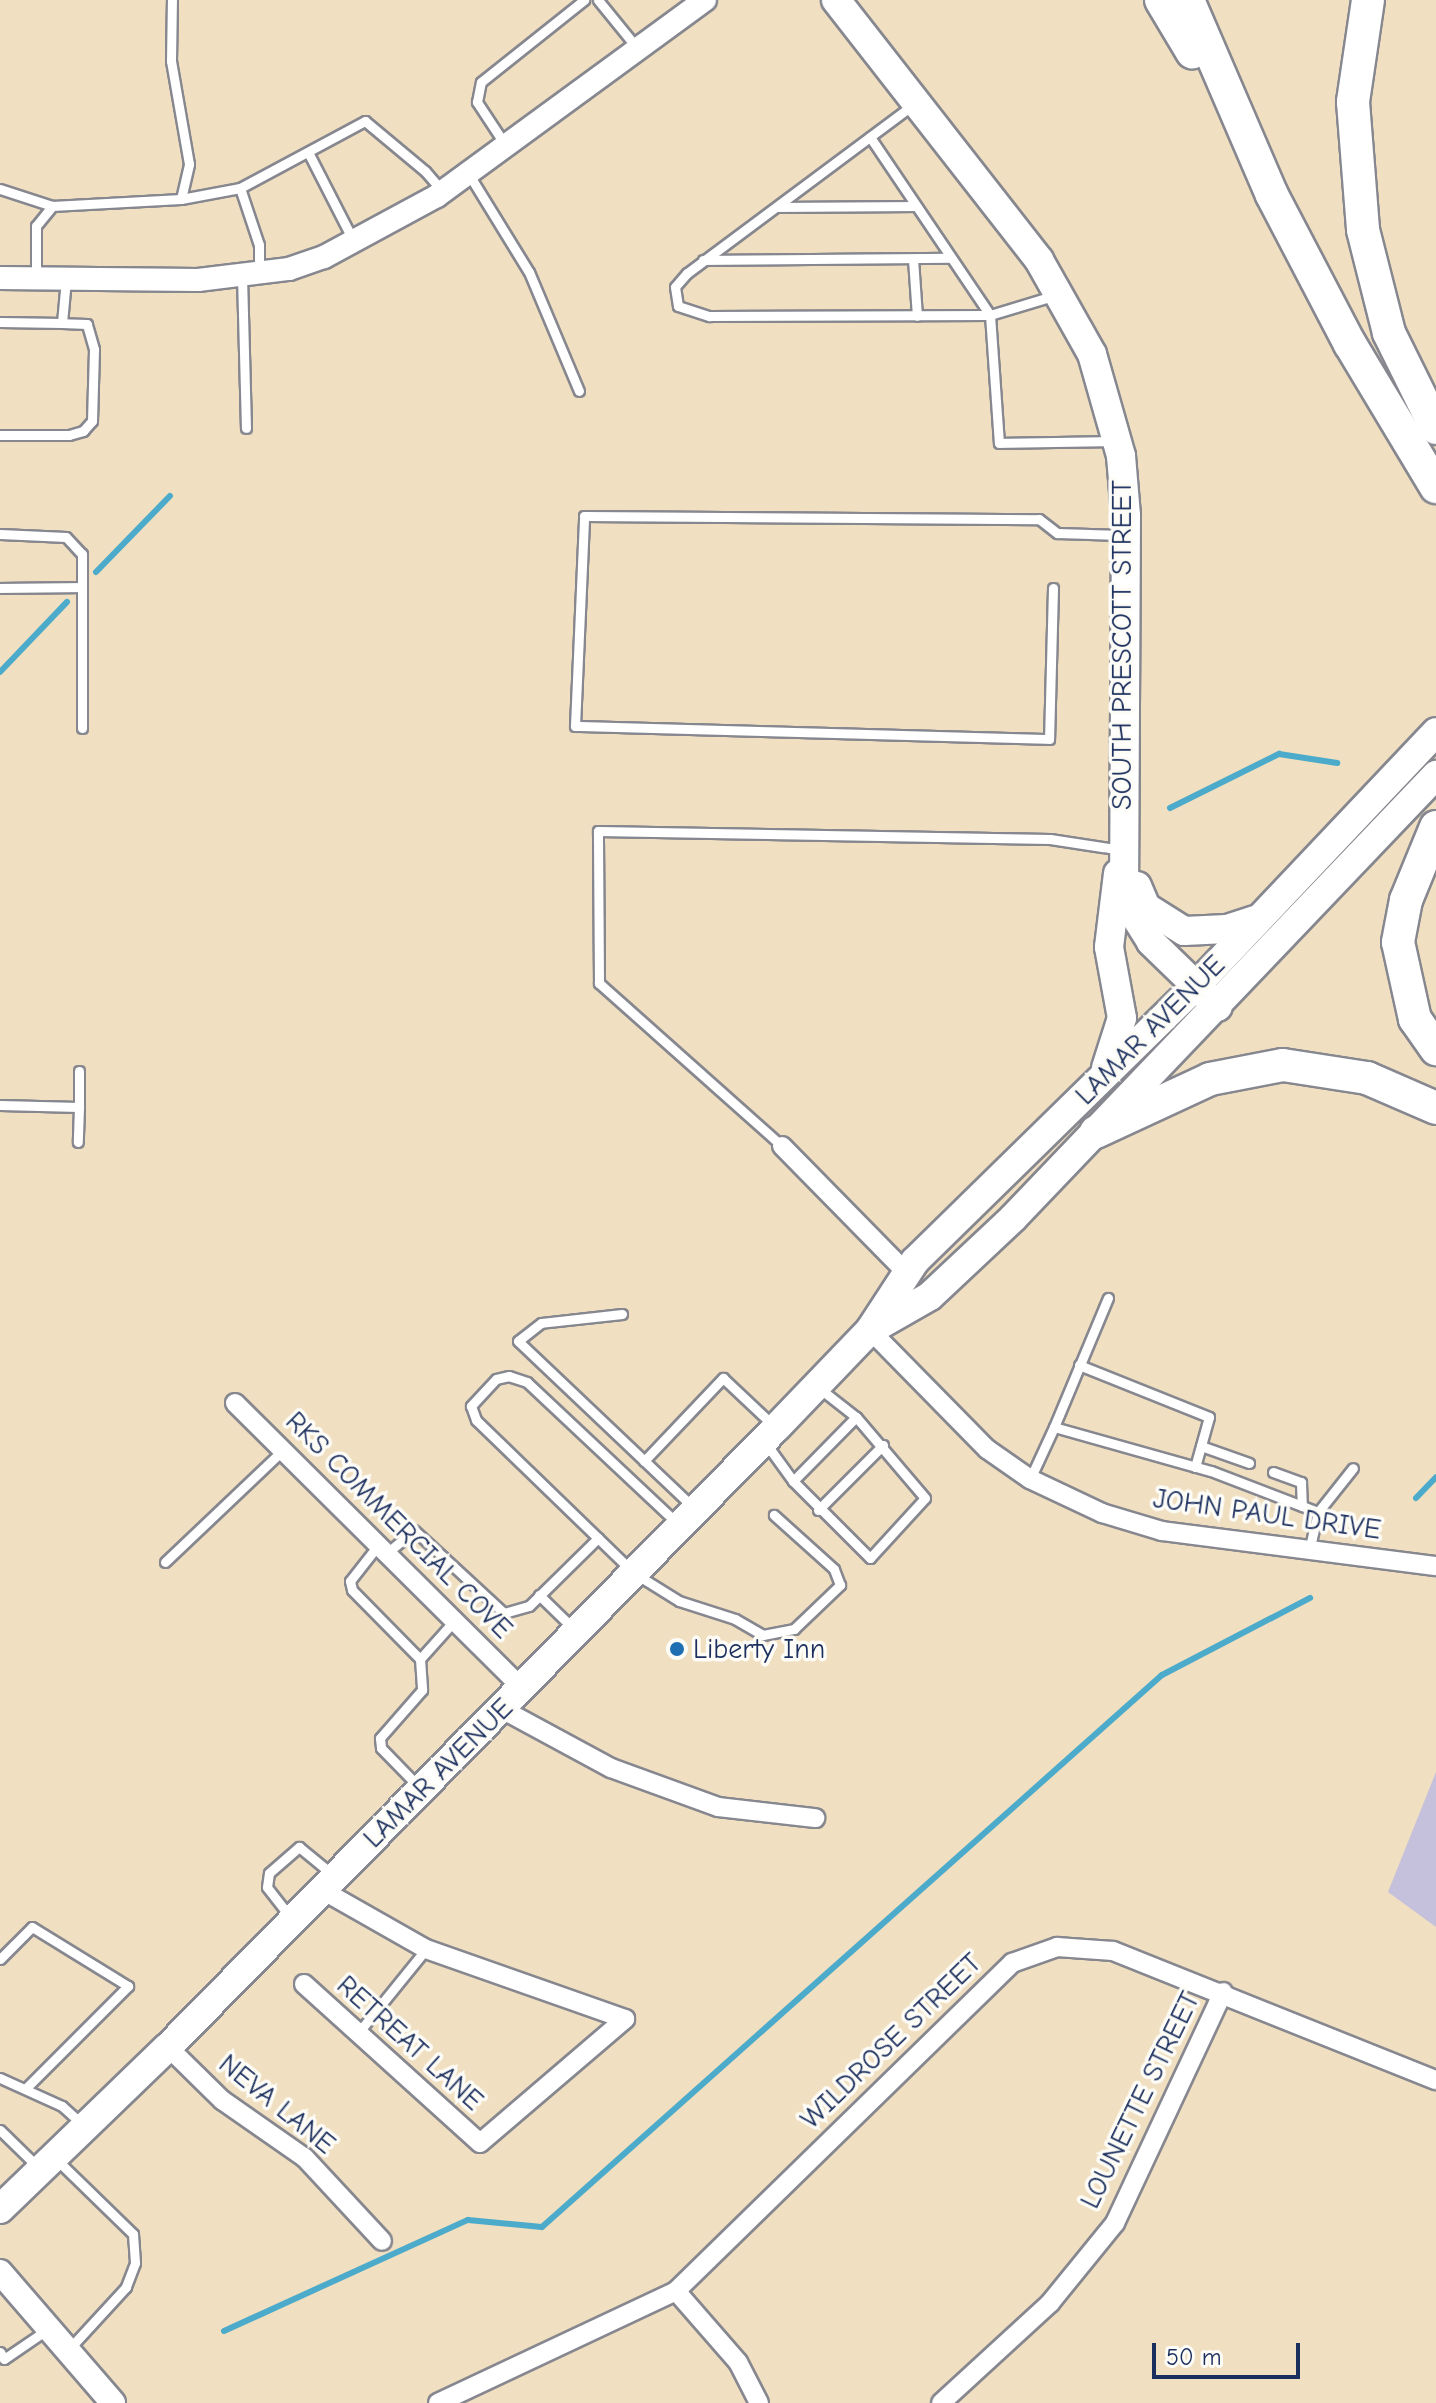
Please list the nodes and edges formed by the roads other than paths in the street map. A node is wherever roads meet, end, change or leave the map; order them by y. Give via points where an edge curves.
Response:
1 (172, 0) edge
2 (584, 0) edge
3 (598, 0) edge
4 (705, 0) edge
5 (836, 0) edge
6 (1161, 0) edge
7 (1188, 0) edge
8 (1368, 0) edge
9 (638, 49) junction
10 (917, 102) junction
11 (870, 137) junction
12 (1245, 139) junction
13 (506, 146) junction
14 (309, 154) junction
15 (468, 173) junction
16 (240, 188) junction
17 (0, 189) edge
18 (443, 192) junction
19 (181, 199) junction
20 (52, 206) junction
21 (915, 206) junction
22 (779, 207) junction
23 (354, 242) junction
24 (948, 258) junction
25 (913, 259) junction
26 (703, 260) junction
27 (250, 275) junction
28 (0, 278) edge
29 (36, 278) junction
30 (66, 279) junction
31 (1060, 294) junction
32 (990, 315) junction
33 (917, 316) junction
34 (0, 322) edge
35 (62, 323) junction
36 (579, 391) dead end
37 (246, 428) dead end
38 (1436, 428) edge
39 (0, 435) edge
40 (1117, 441) junction
41 (1436, 487) edge
42 (0, 534) edge
43 (1126, 535) junction
44 (82, 587) junction
45 (0, 588) edge
46 (1053, 588) dead end
47 (82, 728) dead end
48 (1436, 732) edge
49 (1436, 775) edge
50 (1436, 827) edge
51 (1122, 850) junction
52 (1260, 918) junction
53 (1194, 988) junction
54 (1218, 1007) junction
55 (1436, 1049) edge
56 (79, 1071) dead end
57 (1102, 1078) junction
58 (0, 1105) edge
59 (79, 1107) junction
60 (1436, 1108) edge
61 (1096, 1132) junction
62 (78, 1142) dead end
63 (782, 1146) joint
64 (907, 1273) junction
65 (1108, 1298) dead end
66 (622, 1314) dead end
67 (870, 1330) junction
68 (1079, 1365) junction
69 (817, 1386) junction
70 (235, 1403) dead end
71 (856, 1417) junction
72 (1054, 1427) junction
73 (770, 1435) junction
74 (883, 1445) junction
75 (1201, 1446) junction
76 (283, 1450) junction
77 (644, 1461) junction
78 (1249, 1463) dead end
79 (1195, 1467) junction
80 (1353, 1468) dead end
81 (1273, 1472) dead end
82 (1030, 1479) junction
83 (793, 1481) junction
84 (1302, 1506) junction
85 (818, 1510) junction
86 (1318, 1512) junction
87 (774, 1515) dead end
88 (688, 1518) junction
89 (598, 1538) junction
90 (383, 1548) junction
91 (1309, 1550) junction
92 (165, 1562) dead end
93 (1436, 1566) edge
94 (634, 1573) junction
95 (539, 1595) junction
96 (456, 1620) junction
97 (577, 1632) junction
98 (420, 1659) junction
99 (522, 1688) junction
100 (500, 1708) junction
101 (421, 1788) junction
102 (815, 1818) dead end
103 (328, 1884) junction
104 (293, 1920) junction
105 (426, 1949) junction
106 (0, 1959) edge
107 (304, 1984) dead end
108 (1223, 1992) junction
109 (358, 2033) junction
110 (168, 2047) junction
111 (0, 2078) edge
112 (1436, 2080) edge
113 (26, 2088) junction
114 (85, 2128) junction
115 (0, 2130) edge
116 (48, 2164) junction
117 (0, 2209) edge
118 (382, 2241) dead end
119 (2, 2280) edge
120 (676, 2291) junction
121 (50, 2328) junction
122 (69, 2349) junction
123 (0, 2352) edge
124 (443, 2402) edge
125 (113, 2403) edge
126 (759, 2403) edge
127 (941, 2403) edge

1 - 19 lane via 171,61 189,164
2 - 13 lane via 481,82 477,102
3 - 9 lane
4 - 9 street
5 - 10 main road, SOUTH PRESCOTT STREET
6 - 12 highway
7 - 12 highway
8 - 38 highway via 1353,102 1363,230 1389,333
9 - 13 street
10 - 11 lane
10 - 31 main road, SOUTH PRESCOTT STREET
11 - 21 lane
11 - 22 lane
12 - 41 highway via 1350,344
13 - 15 street
14 - 16 lane
14 - 18 lane via 365,121
14 - 23 lane
15 - 18 street
15 - 36 lane via 529,272
16 - 19 lane
16 - 27 lane via 259,245
17 - 20 lane
18 - 23 street
19 - 20 lane
20 - 29 lane via 36,226
21 - 22 lane
21 - 24 lane
22 - 26 lane
23 - 27 street via 289,269
24 - 25 lane
24 - 32 lane
25 - 26 lane
25 - 33 lane
26 - 33 lane via 675,287 674,298 686,311
27 - 30 street
27 - 37 lane
28 - 29 street
29 - 30 street
30 - 35 lane
31 - 32 lane
31 - 40 main road, SOUTH PRESCOTT STREET via 1092,354
32 - 33 lane
32 - 40 lane via 999,443
34 - 35 lane
35 - 39 lane via 87,324 91,333 92,421 69,435
40 - 43 main road, SOUTH PRESCOTT STREET
42 - 44 lane via 66,537 82,554
43 - 46 lane via 1057,533 1039,519 584,516 575,726 1049,739
43 - 51 main road, SOUTH PRESCOTT STREET
44 - 45 lane
44 - 47 lane
48 - 52 main road, LAMAR AVENUE
49 - 54 main road, LAMAR AVENUE
50 - 55 highway via 1416,871 1398,942 1415,1019
51 - 52 main road via 1146,907 1164,923 1201,933
51 - 53 main road, SOUTH PRESCOTT STREET via 1124,882 1138,924
51 - 57 main road via 1109,947 1122,1018
51 - 63 lane via 1050,839 598,831 599,983
52 - 53 main road, LAMAR AVENUE
53 - 54 main road, SOUTH PRESCOTT STREET
53 - 57 main road, LAMAR AVENUE
54 - 61 main road, LAMAR AVENUE
56 - 59 lane
57 - 64 main road, LAMAR AVENUE
58 - 59 lane
59 - 62 lane
60 - 61 highway via 1367,1078 1283,1065 1210,1079
61 - 67 main road, LAMAR AVENUE via 930,1296
63 - 64 street
64 - 67 main road, LAMAR AVENUE
65 - 68 lane
66 - 77 lane via 541,1323 518,1341
67 - 69 main road, LAMAR AVENUE
67 - 82 street, JOHN PAUL DRIVE via 987,1449
68 - 72 lane
68 - 75 lane via 1209,1417
69 - 71 lane
69 - 73 main road, LAMAR AVENUE
70 - 76 street, RKS COMMERCIAL COVE
71 - 74 lane
71 - 83 lane
72 - 79 lane
72 - 82 lane
73 - 77 lane via 723,1378
73 - 83 lane
73 - 88 main road, LAMAR AVENUE
74 - 85 lane via 857,1464
74 - 85 lane via 925,1498 870,1558
75 - 78 lane
75 - 79 lane
76 - 90 street, RKS COMMERCIAL COVE
76 - 92 lane
77 - 88 lane
79 - 84 lane
80 - 86 lane
81 - 84 lane via 1301,1482
82 - 91 street, JOHN PAUL DRIVE via 1102,1513 1162,1531
83 - 85 lane
84 - 86 lane
86 - 91 lane
87 - 94 lane via 834,1569 840,1585 794,1629 763,1635 735,1619 679,1601
88 - 89 lane via 527,1382 509,1376 496,1379 471,1406 476,1420
88 - 94 main road, LAMAR AVENUE
89 - 94 lane
89 - 95 lane
90 - 95 lane via 414,1530 504,1613 529,1606
90 - 96 street, RKS COMMERCIAL COVE
90 - 98 lane via 355,1572 352,1590
91 - 93 street, JOHN PAUL DRIVE
94 - 97 main road, LAMAR AVENUE
95 - 97 lane
96 - 98 lane
96 - 99 street, RKS COMMERCIAL COVE
97 - 99 main road, LAMAR AVENUE
98 - 101 lane via 422,1690 380,1738 381,1748
99 - 100 main road, LAMAR AVENUE
100 - 101 main road, LAMAR AVENUE
100 - 102 street via 611,1768 718,1807
101 - 103 main road, LAMAR AVENUE
103 - 104 main road, LAMAR AVENUE
103 - 104 lane via 299,1847 269,1873 267,1887
103 - 105 street
104 - 110 main road, LAMAR AVENUE
105 - 109 lane
105 - 109 street, RETREAT LANE via 625,2019 480,2143
106 - 113 lane via 32,1927 128,1986
107 - 109 street, RETREAT LANE
108 - 112 street, WILDROSE STREET
108 - 120 street, WILDROSE STREET via 1113,1951 1057,1947 1012,1963
108 - 127 street, LOUNETTE STREET via 1115,2223 1050,2303
110 - 114 main road, LAMAR AVENUE
110 - 118 street, NEVA LANE via 232,2108 305,2158
111 - 113 lane
113 - 114 lane via 62,2106
114 - 116 main road, LAMAR AVENUE
115 - 116 lane
116 - 117 main road, LAMAR AVENUE
116 - 122 lane via 133,2234 135,2263 126,2287
119 - 121 main road
120 - 124 street, WILDROSE STREET
120 - 126 street via 738,2362
121 - 122 main road
121 - 123 lane via 4,2359
122 - 125 main road

